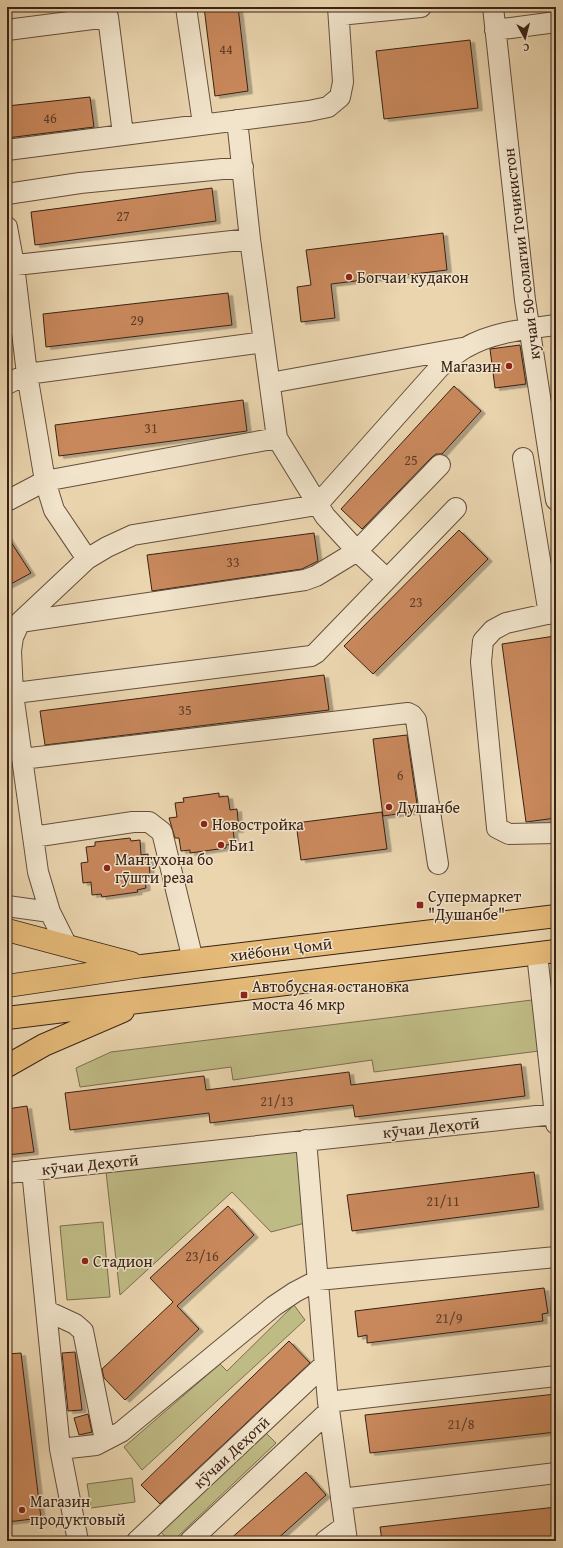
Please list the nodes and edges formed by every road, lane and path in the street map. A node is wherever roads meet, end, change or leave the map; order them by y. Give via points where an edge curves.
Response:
1 (186, 7) edge
2 (421, 7) edge
3 (493, 7) edge
4 (339, 11) edge
5 (107, 12) edge
6 (556, 22) edge
7 (7, 30) edge
8 (495, 30) junction
9 (237, 120) junction
10 (203, 124) junction
11 (123, 134) junction
12 (7, 150) edge
13 (243, 167) junction
14 (7, 194) edge
15 (7, 227) edge
16 (250, 239) junction
17 (10, 266) edge
18 (556, 326) edge
19 (529, 328) junction
20 (264, 342) junction
21 (464, 348) junction
22 (27, 374) junction
23 (270, 383) junction
24 (7, 384) edge
25 (277, 438) junction
26 (523, 458) dead end
27 (440, 465) dead end
28 (45, 481) junction
29 (556, 500) edge
30 (7, 501) edge
31 (317, 505) junction
32 (456, 508) dead end
33 (357, 551) junction
34 (87, 559) junction
35 (388, 579) junction
36 (552, 613) edge
37 (20, 622) junction
38 (10, 694) edge
39 (22, 759) junction
40 (556, 832) edge
41 (33, 837) junction
42 (438, 864) dead end
43 (7, 906) edge
44 (50, 912) junction
45 (556, 916) edge
46 (7, 930) edge
47 (67, 946) junction
48 (546, 952) edge
49 (193, 960) junction
50 (142, 966) junction
51 (7, 986) edge
52 (147, 1001) junction
53 (7, 1018) edge
54 (7, 1066) edge
55 (555, 1107) edge
56 (306, 1140) junction
57 (32, 1170) junction
58 (7, 1173) edge
59 (556, 1257) edge
60 (318, 1280) junction
61 (47, 1312) junction
62 (325, 1364) junction
63 (556, 1376) edge
64 (328, 1407) junction
65 (105, 1440) junction
66 (60, 1448) junction
67 (556, 1473) edge
68 (341, 1499) junction
69 (346, 1534) edge
70 (78, 1541) edge
71 (136, 1541) edge
72 (190, 1541) edge
73 (325, 1541) edge

1 - 10 street
2 - 4 street
3 - 8 street, кучаи 50-солагии Точикистон
4 - 9 street via 343,82 340,97 328,107
5 - 7 street
5 - 11 street
6 - 8 street
8 - 19 street, кучаи 50-солагии Точикистон
9 - 10 street
9 - 13 street
10 - 11 street
11 - 12 street
13 - 14 street via 80,183
13 - 16 street
15 - 17 street
16 - 17 street
16 - 20 street
17 - 22 street
18 - 19 street
19 - 21 street via 484,338
19 - 29 street, кучаи 50-солагии Точикистон
20 - 22 street
20 - 23 street
21 - 23 street
21 - 31 street via 440,367
22 - 24 street
22 - 28 street
23 - 25 street
25 - 28 street
25 - 31 street
26 - 36 street
27 - 33 street
28 - 30 street
28 - 34 street via 54,510
31 - 33 street
31 - 34 street via 133,535
32 - 35 street
33 - 35 street
33 - 37 street via 305,580
34 - 37 street
35 - 38 street via 311,656
36 - 40 street via 498,627 483,641 481,662 497,828 509,834
37 - 38 street via 13,637 11,651
38 - 39 street
39 - 41 street
39 - 42 street via 408,713 416,720
41 - 44 street via 38,872
41 - 49 street via 133,822 149,822 162,832
43 - 44 street
44 - 47 street
45 - 49 main road, хиёбони Ҷомӣ
46 - 47 main road
47 - 50 main road
48 - 52 main road
48 - 55 street, кӯчаи Деҳотӣ
49 - 50 main road, хиёбони Ҷомӣ
50 - 51 main road, хиёбони Ҷомӣ
52 - 53 main road
52 - 54 main road via 44,1045
55 - 56 street, кӯчаи Деҳотӣ
56 - 57 street, кӯчаи Деҳотӣ
56 - 60 street
57 - 58 street
57 - 61 street, кӯчаи Деҳотӣ
59 - 60 street
60 - 62 street
60 - 65 street via 274,1306 121,1432
61 - 65 street via 75,1324 83,1331
61 - 66 street, кӯчаи Деҳотӣ
62 - 64 street
62 - 71 street, кӯчаи Деҳотӣ
63 - 64 street
64 - 68 street
64 - 72 street
65 - 66 street via 86,1447
66 - 70 street, кӯчаи Деҳотӣ
67 - 68 street
68 - 69 street
69 - 73 street

